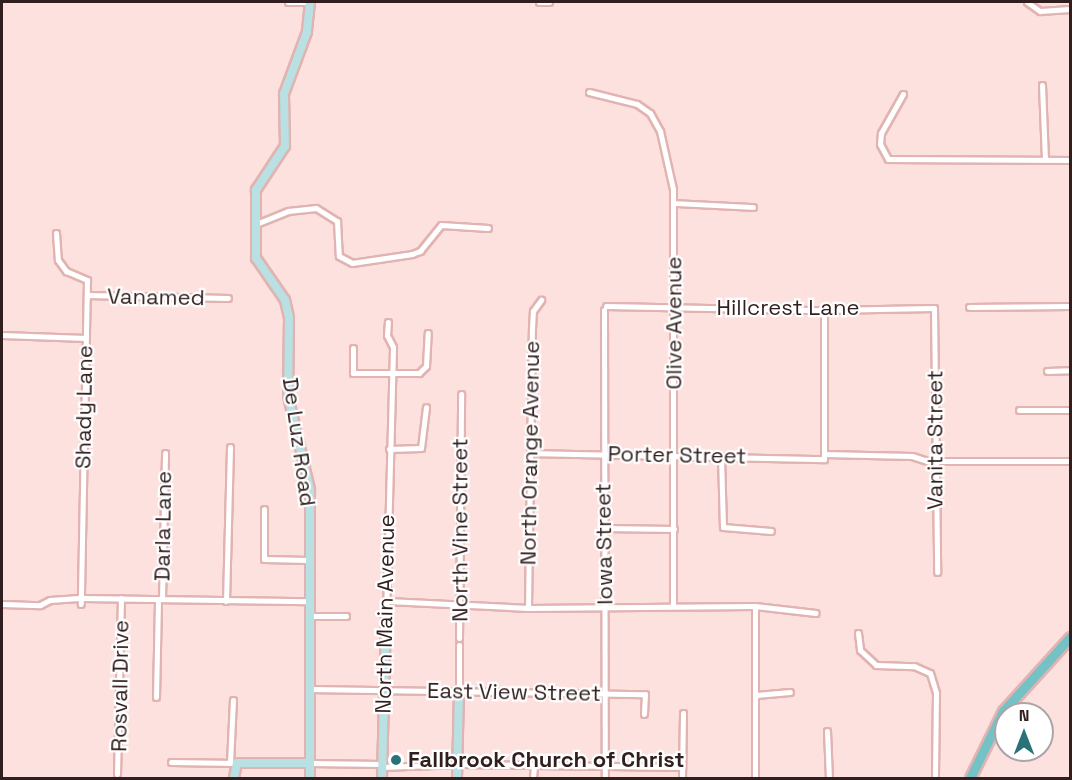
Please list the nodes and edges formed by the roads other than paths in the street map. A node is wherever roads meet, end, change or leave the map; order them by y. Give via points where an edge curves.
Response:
1 (288, 2) edge
2 (310, 2) edge
3 (539, 2) edge
4 (549, 2) edge
5 (1027, 2) edge
6 (1071, 9) edge
7 (1042, 85) dead end
8 (589, 92) dead end
9 (903, 94) dead end
10 (1045, 159) junction
11 (1071, 160) edge
12 (674, 203) junction
13 (753, 207) dead end
14 (256, 224) junction
15 (488, 228) dead end
16 (56, 233) dead end
17 (87, 298) junction
18 (228, 298) dead end
19 (541, 300) dead end
20 (1071, 306) edge
21 (969, 307) dead end
22 (605, 308) joint
23 (674, 308) junction
24 (934, 308) joint
25 (824, 310) junction
26 (388, 322) dead end
27 (428, 333) dead end
28 (2, 335) edge
29 (86, 338) junction
30 (353, 348) dead end
31 (1071, 370) edge
32 (1047, 371) dead end
33 (392, 373) junction
34 (460, 394) dead end
35 (426, 407) dead end
36 (1019, 410) dead end
37 (1071, 410) edge
38 (230, 447) dead end
39 (389, 448) junction
40 (165, 453) dead end
41 (530, 453) junction
42 (603, 454) junction
43 (675, 455) junction
44 (721, 456) junction
45 (824, 456) junction
46 (934, 462) junction
47 (1071, 462) edge
48 (264, 509) dead end
49 (603, 528) junction
50 (674, 529) junction
51 (771, 531) dead end
52 (308, 560) junction
53 (937, 572) dead end
54 (121, 598) junction
55 (160, 599) junction
56 (82, 601) junction
57 (226, 601) junction
58 (309, 601) junction
59 (387, 601) junction
60 (461, 602) junction
61 (2, 604) edge
62 (673, 604) junction
63 (755, 606) junction
64 (605, 607) junction
65 (528, 608) junction
66 (816, 613) dead end
67 (309, 616) junction
68 (346, 616) dead end
69 (386, 616) joint
70 (858, 633) dead end
71 (1071, 637) edge
72 (310, 689) junction
73 (383, 690) junction
74 (459, 691) junction
75 (790, 692) dead end
76 (606, 693) junction
77 (756, 694) junction
78 (156, 697) dead end
79 (233, 700) dead end
80 (683, 713) dead end
81 (644, 714) dead end
82 (827, 731) dead end
83 (171, 762) dead end
84 (234, 763) junction
85 (310, 763) junction
86 (382, 766) junction
87 (457, 766) junction
88 (534, 767) junction
89 (606, 768) junction
90 (682, 768) junction
91 (117, 774) dead end
92 (234, 778) edge
93 (310, 778) edge
94 (382, 778) edge
95 (457, 778) edge
96 (533, 778) edge
97 (605, 778) edge
98 (682, 778) edge
99 (756, 778) edge
100 (829, 778) edge
101 (935, 778) edge
102 (970, 778) edge

1 - 2 street
2 - 14 main road, De Luz Road via 307,32 284,94 285,146 256,190
3 - 4 street
5 - 6 street via 1040,11
7 - 10 street
8 - 12 street, Olive Avenue via 638,104 650,113 660,131
9 - 10 street via 881,133 881,150 888,159
10 - 11 street
12 - 13 street
12 - 23 street, Olive Avenue
14 - 15 street via 288,211 316,208 337,221 339,256 352,263 412,254 441,225
14 - 52 main road, De Luz Road via 256,258 285,300 289,318 288,396 310,490
16 - 17 street, Shady Lane via 58,260 66,271 87,280
17 - 18 street, Vanamed
17 - 29 street, Shady Lane
19 - 41 street, North Orange Avenue via 533,311
20 - 21 street
22 - 23 street, Hillcrest Lane
22 - 42 street, Iowa Street
23 - 25 street, Hillcrest Lane
23 - 43 street, Olive Avenue
24 - 25 street, Hillcrest Lane
24 - 46 street, Vanita Street
25 - 45 street
26 - 33 street, North Main Avenue via 387,335 393,347
27 - 33 street via 423,370
28 - 29 street
29 - 56 street, Shady Lane
30 - 33 street via 353,374
31 - 32 street
33 - 39 street, North Main Avenue
34 - 60 street, North Vine Street
35 - 39 street via 421,448
36 - 37 street
38 - 57 street
39 - 59 street, North Main Avenue
40 - 55 street, Darla Lane
41 - 42 street, Porter Street
41 - 65 street, North Orange Avenue
42 - 43 street, Porter Street
42 - 49 street, Iowa Street
43 - 44 street, Porter Street
43 - 50 street, Olive Avenue
44 - 45 street, Porter Street
44 - 51 street via 723,527
45 - 46 street, Porter Street via 912,456
46 - 47 street, Porter Street
46 - 53 street, Vanita Street
48 - 52 street via 264,559
49 - 50 street
49 - 64 street, Iowa Street
50 - 62 street, Olive Avenue
52 - 58 main road, De Luz Road
54 - 55 street
54 - 56 street
54 - 91 street, Rosvall Drive
55 - 57 street
55 - 78 street, Darla Lane
56 - 61 street
57 - 58 street
58 - 67 main road, De Luz Road
59 - 60 street
59 - 69 street, North Main Avenue
60 - 65 street
60 - 74 street, North Vine Street
62 - 63 street
62 - 64 street
63 - 66 street
63 - 77 street
64 - 65 street
64 - 76 street, Iowa Street
67 - 68 street
67 - 72 main road, De Luz Road
69 - 73 main road, North Main Avenue
70 - 101 street via 860,650 868,661 891,667 914,666 930,673 936,693
71 - 102 main road via 1003,711
72 - 73 street, East View Street
72 - 85 main road, De Luz Road
73 - 74 street, East View Street
73 - 86 main road, North Main Avenue
74 - 76 street, East View Street
74 - 87 main road, North Vine Street
75 - 77 street
76 - 81 street, East View Street via 645,694
76 - 89 street, Iowa Street
77 - 99 street
79 - 84 street
80 - 90 street
82 - 100 street
83 - 84 street
84 - 85 main road
84 - 92 main road
85 - 86 street
85 - 93 main road, De Luz Road
86 - 87 street
86 - 94 main road, North Main Avenue
87 - 88 street
87 - 95 main road, North Vine Street
88 - 89 street
88 - 96 street
89 - 90 street
89 - 97 street, Iowa Street
90 - 98 street

